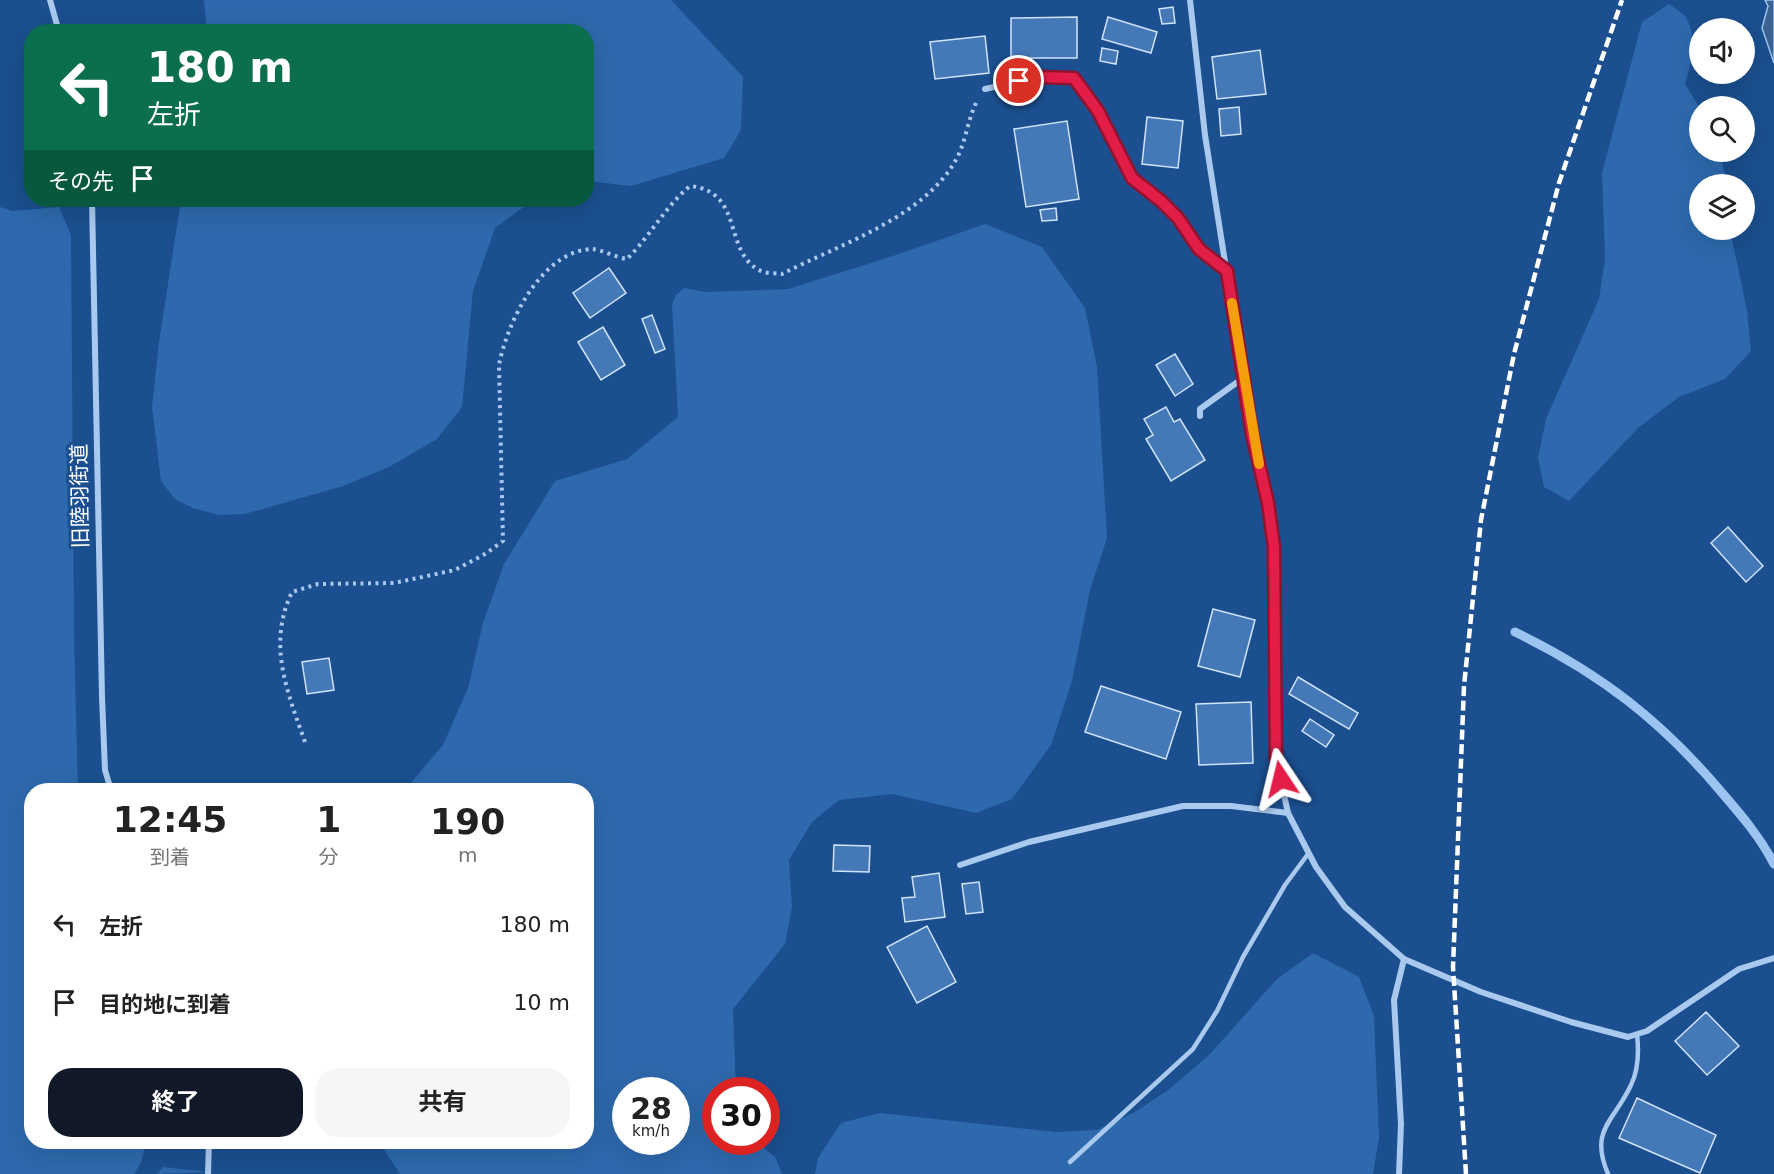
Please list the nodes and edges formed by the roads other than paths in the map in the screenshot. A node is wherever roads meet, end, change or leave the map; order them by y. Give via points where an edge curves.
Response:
1 (50, 0) edge
2 (1190, 0) edge
3 (57, 24) edge
4 (985, 89) road end
5 (92, 207) edge
6 (1227, 271) junction
7 (1243, 378) junction
8 (1200, 416) dead end
9 (109, 783) edge
10 (1288, 813) junction
11 (1308, 854) junction
12 (960, 865) dead end
13 (1774, 958) edge
14 (1404, 959) junction
15 (1637, 1034) junction
16 (209, 1149) edge
17 (1070, 1162) dead end
18 (208, 1174) edge
19 (1399, 1174) edge
20 (1608, 1174) edge

1 - 3 street
2 - 6 street via 1205,135
4 - 6 street via 1040,77 1074,78 1098,111 1132,178 1178,218 1199,249
5 - 9 street, 旧陸羽街道 via 102,708
6 - 7 street
7 - 8 street via 1200,409
7 - 10 street via 1274,547 1276,758
10 - 11 street
10 - 12 street via 1231,806 1184,806 1029,842
11 - 14 street via 1345,908
11 - 17 lane via 1285,885 1193,1049
13 - 15 street via 1739,969
14 - 15 street via 1481,992 1571,1022 1628,1037
14 - 19 street via 1394,1000 1401,1124
15 - 20 lane via 1639,1054 1632,1084 1600,1141 1599,1154
16 - 18 street

